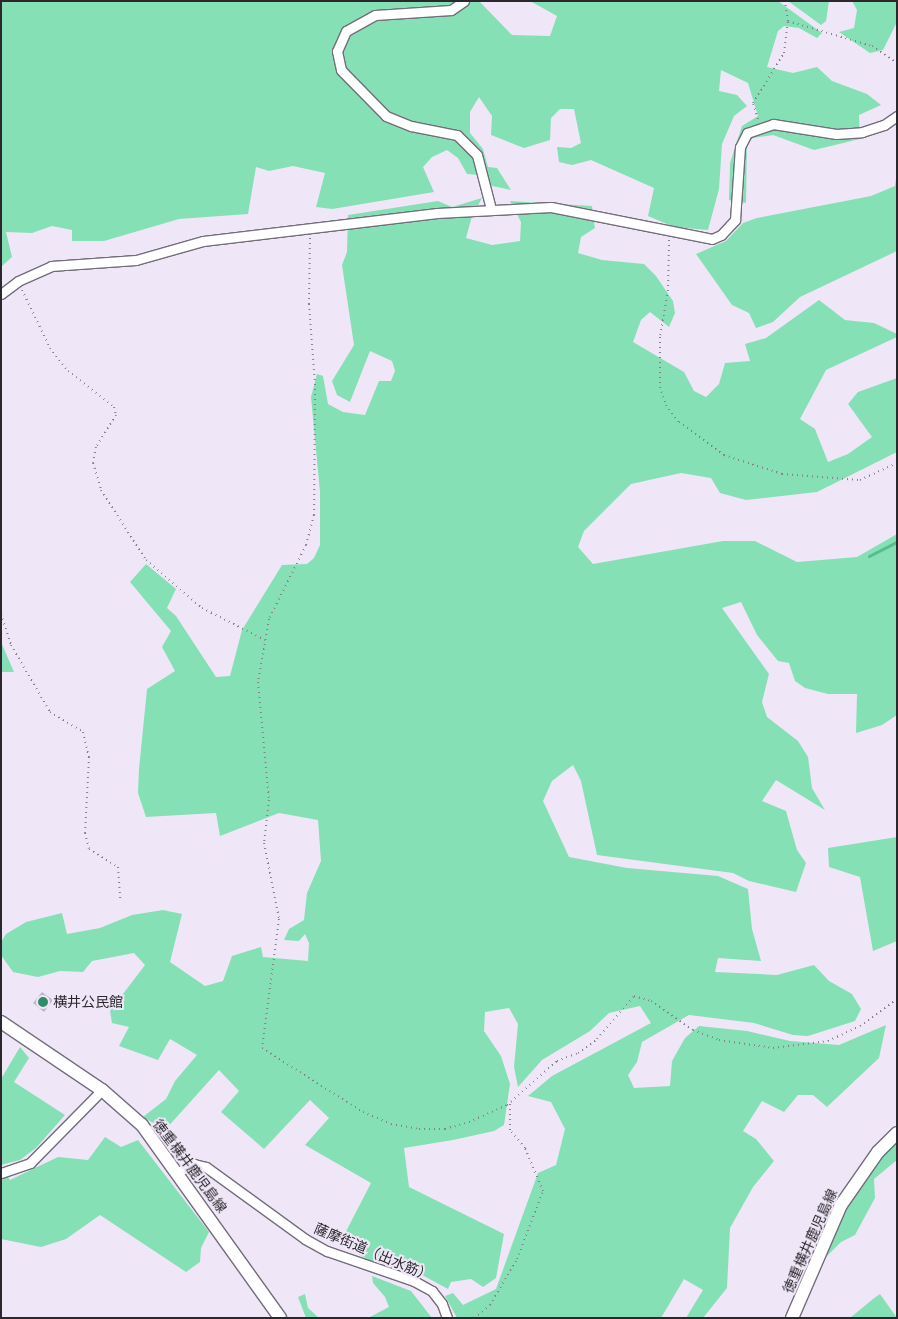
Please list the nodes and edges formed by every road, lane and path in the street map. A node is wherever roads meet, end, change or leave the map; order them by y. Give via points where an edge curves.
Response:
1 (464, 1) edge
2 (785, 1) edge
3 (788, 21) junction
4 (897, 63) edge
5 (897, 116) edge
6 (761, 126) junction
7 (491, 209) junction
8 (311, 231) dead end
9 (669, 233) junction
10 (18, 281) junction
11 (1, 294) edge
12 (897, 463) edge
13 (1, 614) edge
14 (264, 640) junction
15 (120, 899) dead end
16 (897, 999) edge
17 (1, 1022) edge
18 (102, 1090) junction
19 (510, 1102) junction
20 (897, 1132) edge
21 (178, 1172) junction
22 (1, 1173) edge
23 (280, 1318) edge
24 (447, 1318) edge
25 (474, 1318) edge
26 (792, 1318) edge

1 - 7 street via 451,10 375,15 346,31 338,51 341,70 386,116 411,126 457,135 477,155
2 - 3 path
3 - 4 path via 872,46
3 - 6 path via 784,53 753,103
5 - 6 street via 884,125 862,132 836,134 773,124
6 - 9 street via 742,140 738,203 735,220 728,229 712,239
7 - 9 street via 551,207 625,220
7 - 10 street via 212,240 136,260 51,266
8 - 14 path via 309,304 315,384 314,515 306,545 269,619
9 - 12 path via 668,290 660,337 660,387 666,406 679,422 724,455 782,474 860,480
10 - 11 street
10 - 14 path via 50,348 68,371 114,407 116,415 96,447 94,462 101,490 146,560 202,608
13 - 15 path via 11,645 50,712 82,732 89,757 85,833 89,849 118,867
14 - 19 path via 258,682 269,800 264,843 279,919 262,1048 364,1112 391,1124 445,1129 469,1122
16 - 19 path via 860,1026 828,1041 773,1048 719,1040 693,1030 651,1001 634,996 597,1039 578,1053 557,1061
17 - 18 main road, 徳重横井鹿児島線
18 - 21 main road, 徳重横井鹿児島線 via 142,1125
18 - 22 street via 30,1163
19 - 25 path via 510,1130 525,1148 543,1192 517,1259 490,1305
20 - 26 main road, 徳重横井鹿児島線 via 878,1152 842,1205
21 - 23 main road, 徳重横井鹿児島線
21 - 24 street, 薩摩街道（出水筋） via 194,1164 206,1167 305,1239 327,1251 414,1281 432,1291

